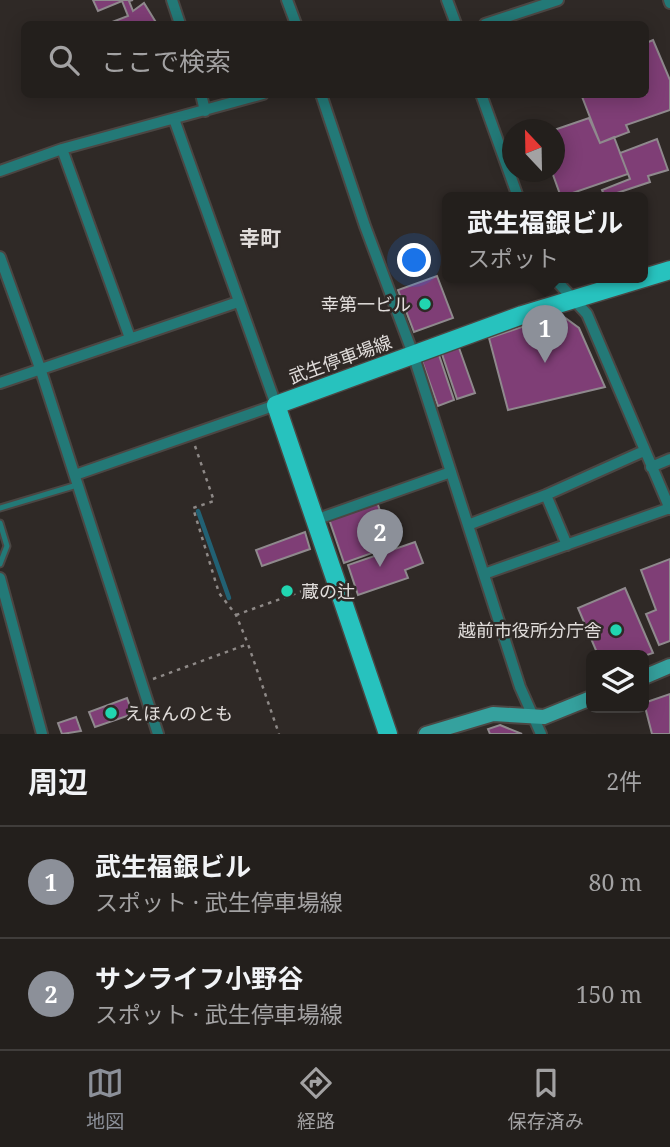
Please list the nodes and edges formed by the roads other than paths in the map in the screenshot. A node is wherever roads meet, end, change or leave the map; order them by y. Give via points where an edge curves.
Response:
1 (172, 0) edge
2 (287, 0) edge
3 (447, 0) edge
4 (558, 0) edge
5 (179, 21) edge
6 (295, 21) edge
7 (455, 21) edge
8 (494, 21) edge
9 (202, 98) edge
10 (249, 98) edge
11 (322, 98) edge
12 (482, 98) edge
13 (205, 111) junction
14 (174, 119) junction
15 (62, 149) junction
16 (0, 171) edge
17 (516, 192) edge
18 (0, 257) edge
19 (670, 270) edge
20 (648, 277) edge
21 (558, 283) edge
22 (628, 283) edge
23 (573, 300) junction
24 (238, 302) junction
25 (130, 338) junction
26 (413, 354) junction
27 (40, 368) junction
28 (0, 383) edge
29 (276, 405) junction
30 (644, 451) junction
31 (670, 458) edge
32 (651, 467) junction
33 (451, 472) junction
34 (76, 480) junction
35 (546, 495) junction
36 (0, 508) edge
37 (670, 508) edge
38 (315, 520) junction
39 (0, 523) edge
40 (468, 525) junction
41 (567, 544) junction
42 (0, 564) edge
43 (484, 574) junction
44 (0, 579) edge
45 (670, 666) edge
46 (649, 675) edge
47 (586, 700) edge
48 (534, 718) junction
49 (42, 734) edge
50 (159, 734) edge
51 (388, 734) edge
52 (426, 734) edge
53 (541, 734) edge

1 - 5 street
2 - 6 street
3 - 7 street
4 - 8 street
9 - 13 street
10 - 13 street
11 - 26 street
12 - 17 street
13 - 14 street
14 - 15 street
14 - 24 street
15 - 16 street
15 - 25 street
18 - 27 street
19 - 20 main road, 武生停車場線
21 - 23 street
22 - 23 main road, 武生停車場線
23 - 26 main road, 武生停車場線
23 - 30 street via 587,314
24 - 25 street
24 - 29 street
25 - 27 street
26 - 29 main road, 武生停車場線
26 - 33 street
27 - 28 street
27 - 34 street
29 - 34 street
29 - 38 main road, 武生停車場線
30 - 32 street
30 - 35 street
31 - 32 street
32 - 37 street
33 - 38 street
33 - 40 street
34 - 36 lane
34 - 50 street
35 - 40 street
35 - 41 street
37 - 41 street
38 - 51 main road, 武生停車場線
39 - 42 lane via 8,546
40 - 43 street
41 - 43 street
43 - 48 street
44 - 49 street
45 - 46 main road
47 - 48 main road
48 - 52 main road via 493,713
48 - 53 street

